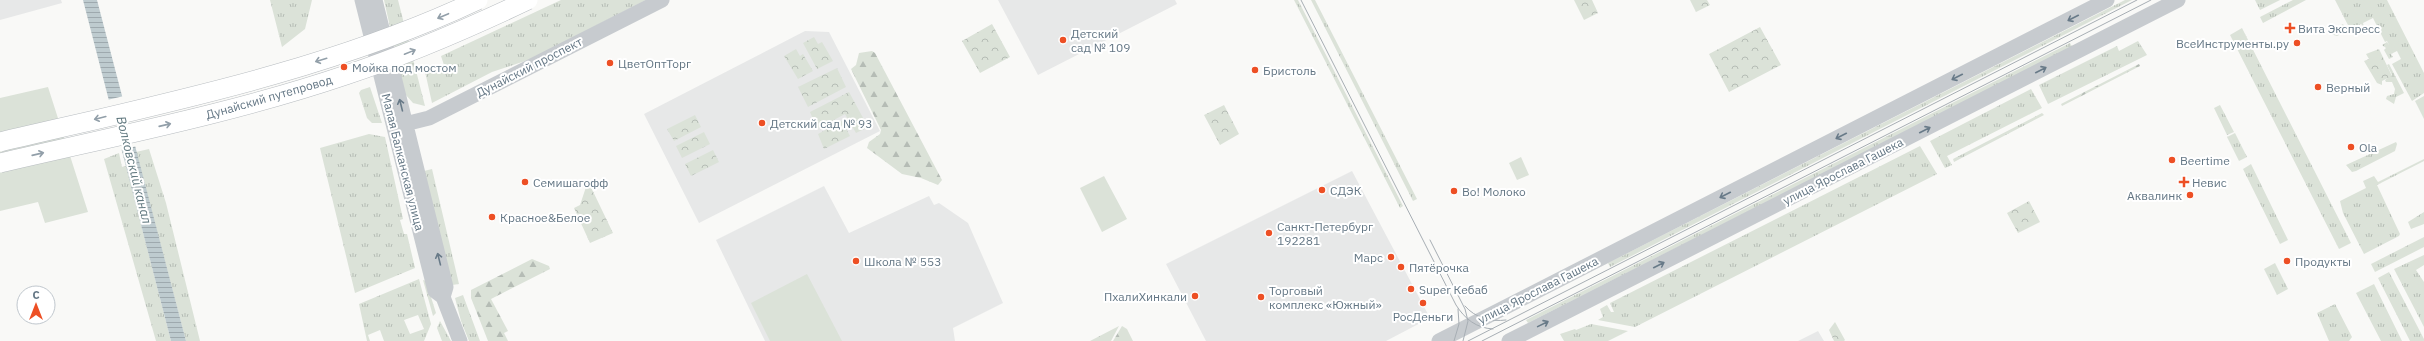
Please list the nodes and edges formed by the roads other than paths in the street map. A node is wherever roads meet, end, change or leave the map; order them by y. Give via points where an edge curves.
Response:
1 (362, 0) edge
2 (375, 0) edge
3 (478, 0) edge
4 (528, 0) edge
5 (662, 0) edge
6 (2107, 0) edge
7 (2178, 0) edge
8 (400, 125) junction
9 (0, 142) edge
10 (0, 164) edge
11 (460, 341) edge
12 (1439, 341) edge
13 (1508, 341) edge

1 - 8 street, Малая Балканская улица
8 -> 2 street, Малая Балканская улица
3 -> 9 main road, Дунайский путепровод, bridge via 397,34 324,59
10 -> 4 main road, Дунайский путепровод, bridge via 177,122 345,76 432,44
5 - 8 street, Дунайский проспект via 429,118
6 -> 12 street, улица Ярослава Гашека
13 -> 7 street, улица Ярослава Гашека
8 - 11 street, Малая Балканская улица via 435,291 443,297

